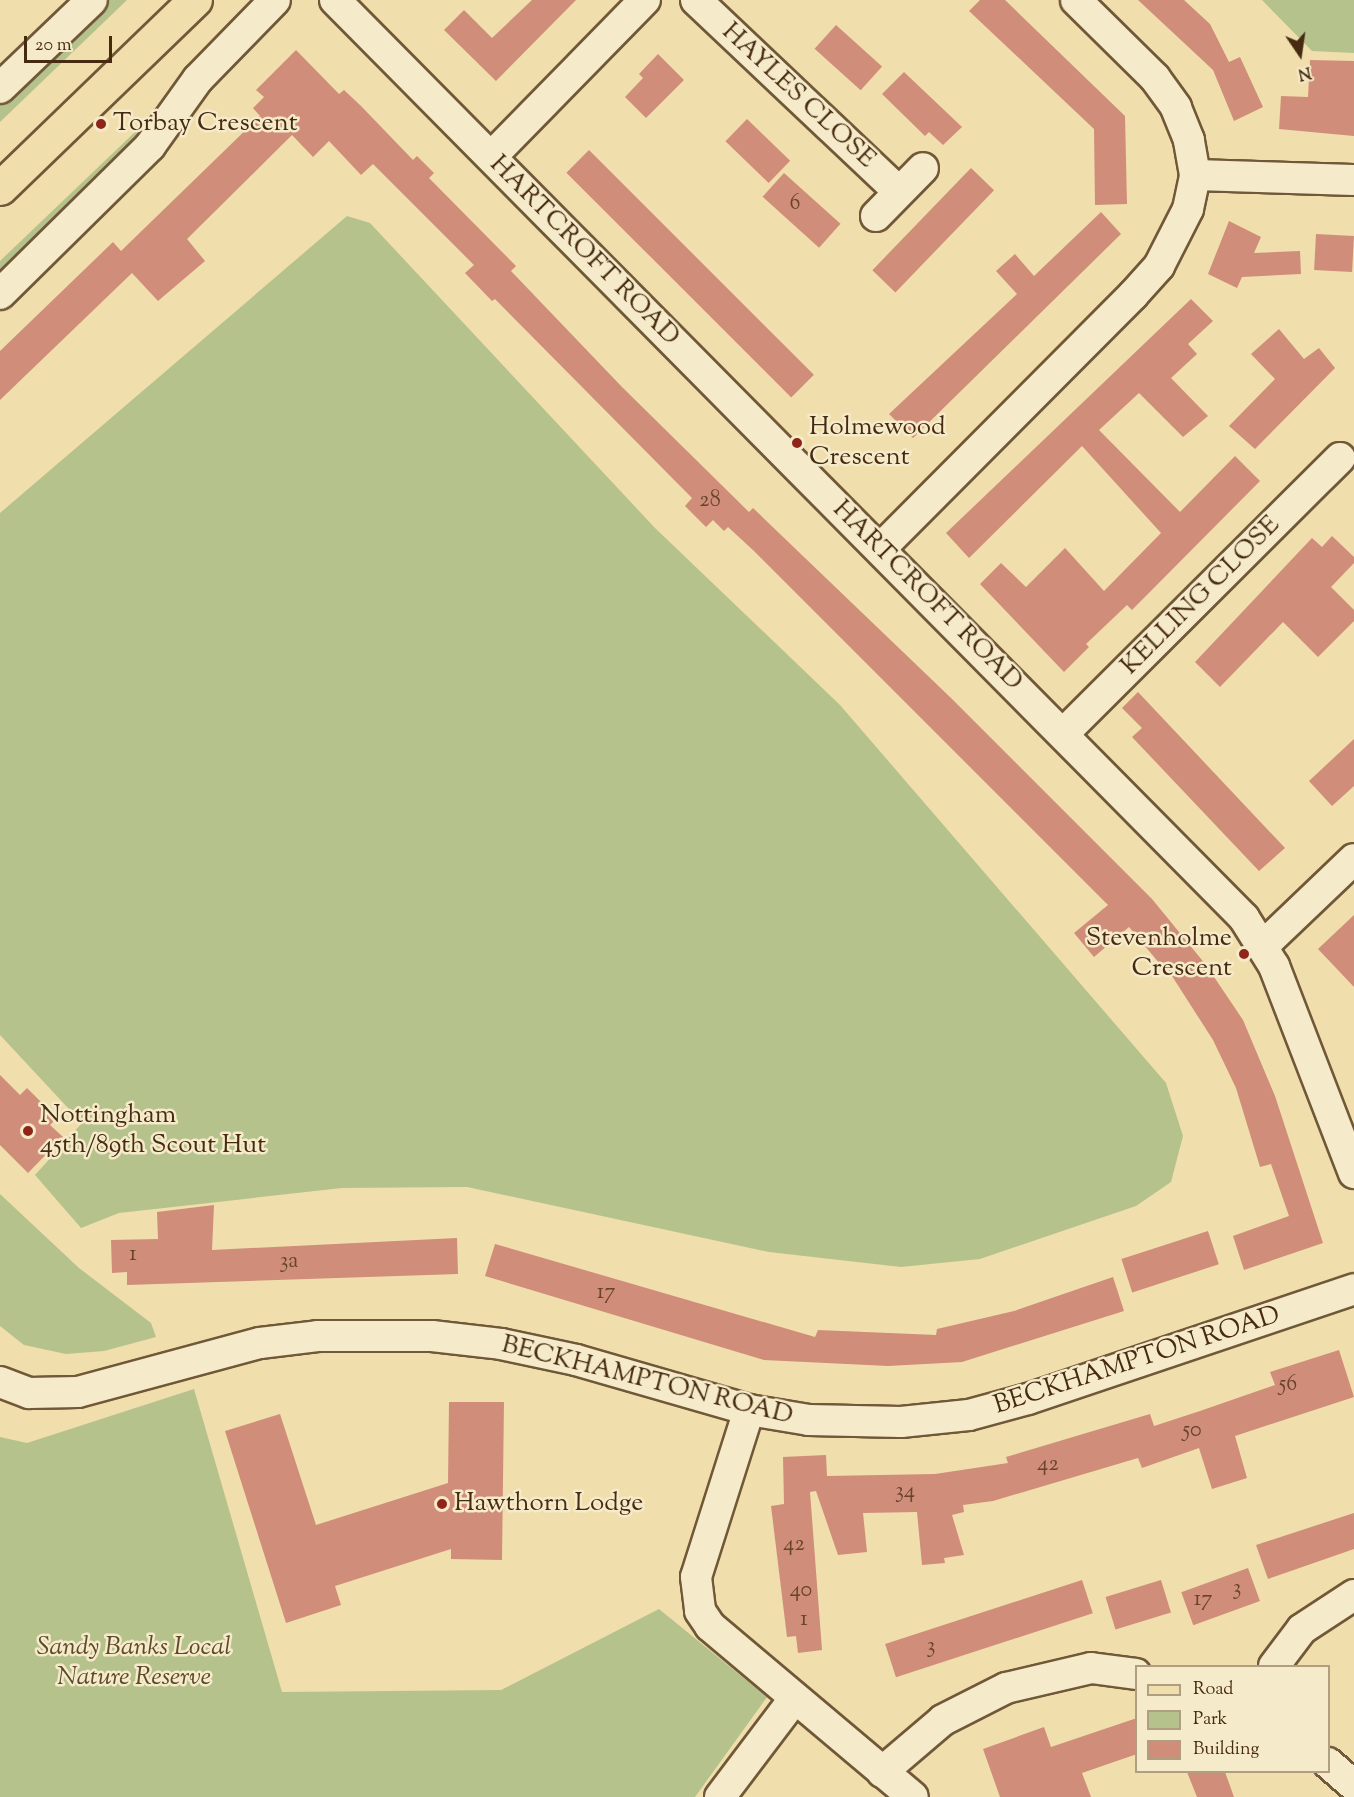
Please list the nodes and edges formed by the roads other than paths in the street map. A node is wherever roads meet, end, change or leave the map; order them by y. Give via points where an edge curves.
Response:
1 (92, 0) edge
2 (195, 0) edge
3 (275, 0) edge
4 (335, 0) edge
5 (645, 0) edge
6 (696, 0) edge
7 (1076, 0) edge
8 (0, 88) edge
9 (491, 157) junction
10 (923, 168) dead end
11 (1195, 175) junction
12 (1354, 180) edge
13 (0, 188) edge
14 (899, 192) junction
15 (876, 216) dead end
16 (0, 294) edge
17 (1340, 458) dead end
18 (880, 549) junction
19 (1063, 734) junction
20 (1354, 859) edge
21 (1264, 945) junction
22 (1346, 1125) edge
23 (1354, 1173) edge
24 (1354, 1289) edge
25 (0, 1382) edge
26 (749, 1410) junction
27 (1354, 1595) edge
28 (1275, 1665) edge
29 (1135, 1674) edge
30 (795, 1698) junction
31 (1330, 1764) edge
32 (882, 1772) junction
33 (1354, 1786) edge
34 (720, 1797) edge
35 (913, 1797) edge

1 - 8 street
2 - 13 main road
3 - 16 street via 198,79 150,146
4 - 9 street, HARTCROFT ROAD
5 - 9 street
6 - 14 street, HAYLES CLOSE
7 - 11 street via 1155,78 1176,107 1189,140
9 - 18 street, HARTCROFT ROAD
10 - 14 street
11 - 12 street
11 - 18 street via 1188,209 1160,266
14 - 15 street
17 - 19 street, KELLING CLOSE
18 - 19 street, HARTCROFT ROAD
19 - 21 street, HARTCROFT ROAD via 1222,894
20 - 21 street
21 - 22 street, HARTCROFT ROAD
22 - 23 street, HARTCROFT ROAD
24 - 26 street, BECKHAMPTON ROAD via 1028,1399 969,1415 854,1423
25 - 26 street, BECKHAMPTON ROAD via 29,1392 78,1392 261,1343 318,1336 432,1336 501,1344 576,1360
26 - 30 street via 696,1577 700,1611 710,1626
27 - 28 street via 1302,1629
29 - 32 street via 1091,1668 1006,1688 943,1720
30 - 32 street
30 - 34 street
31 - 33 street
32 - 35 street

